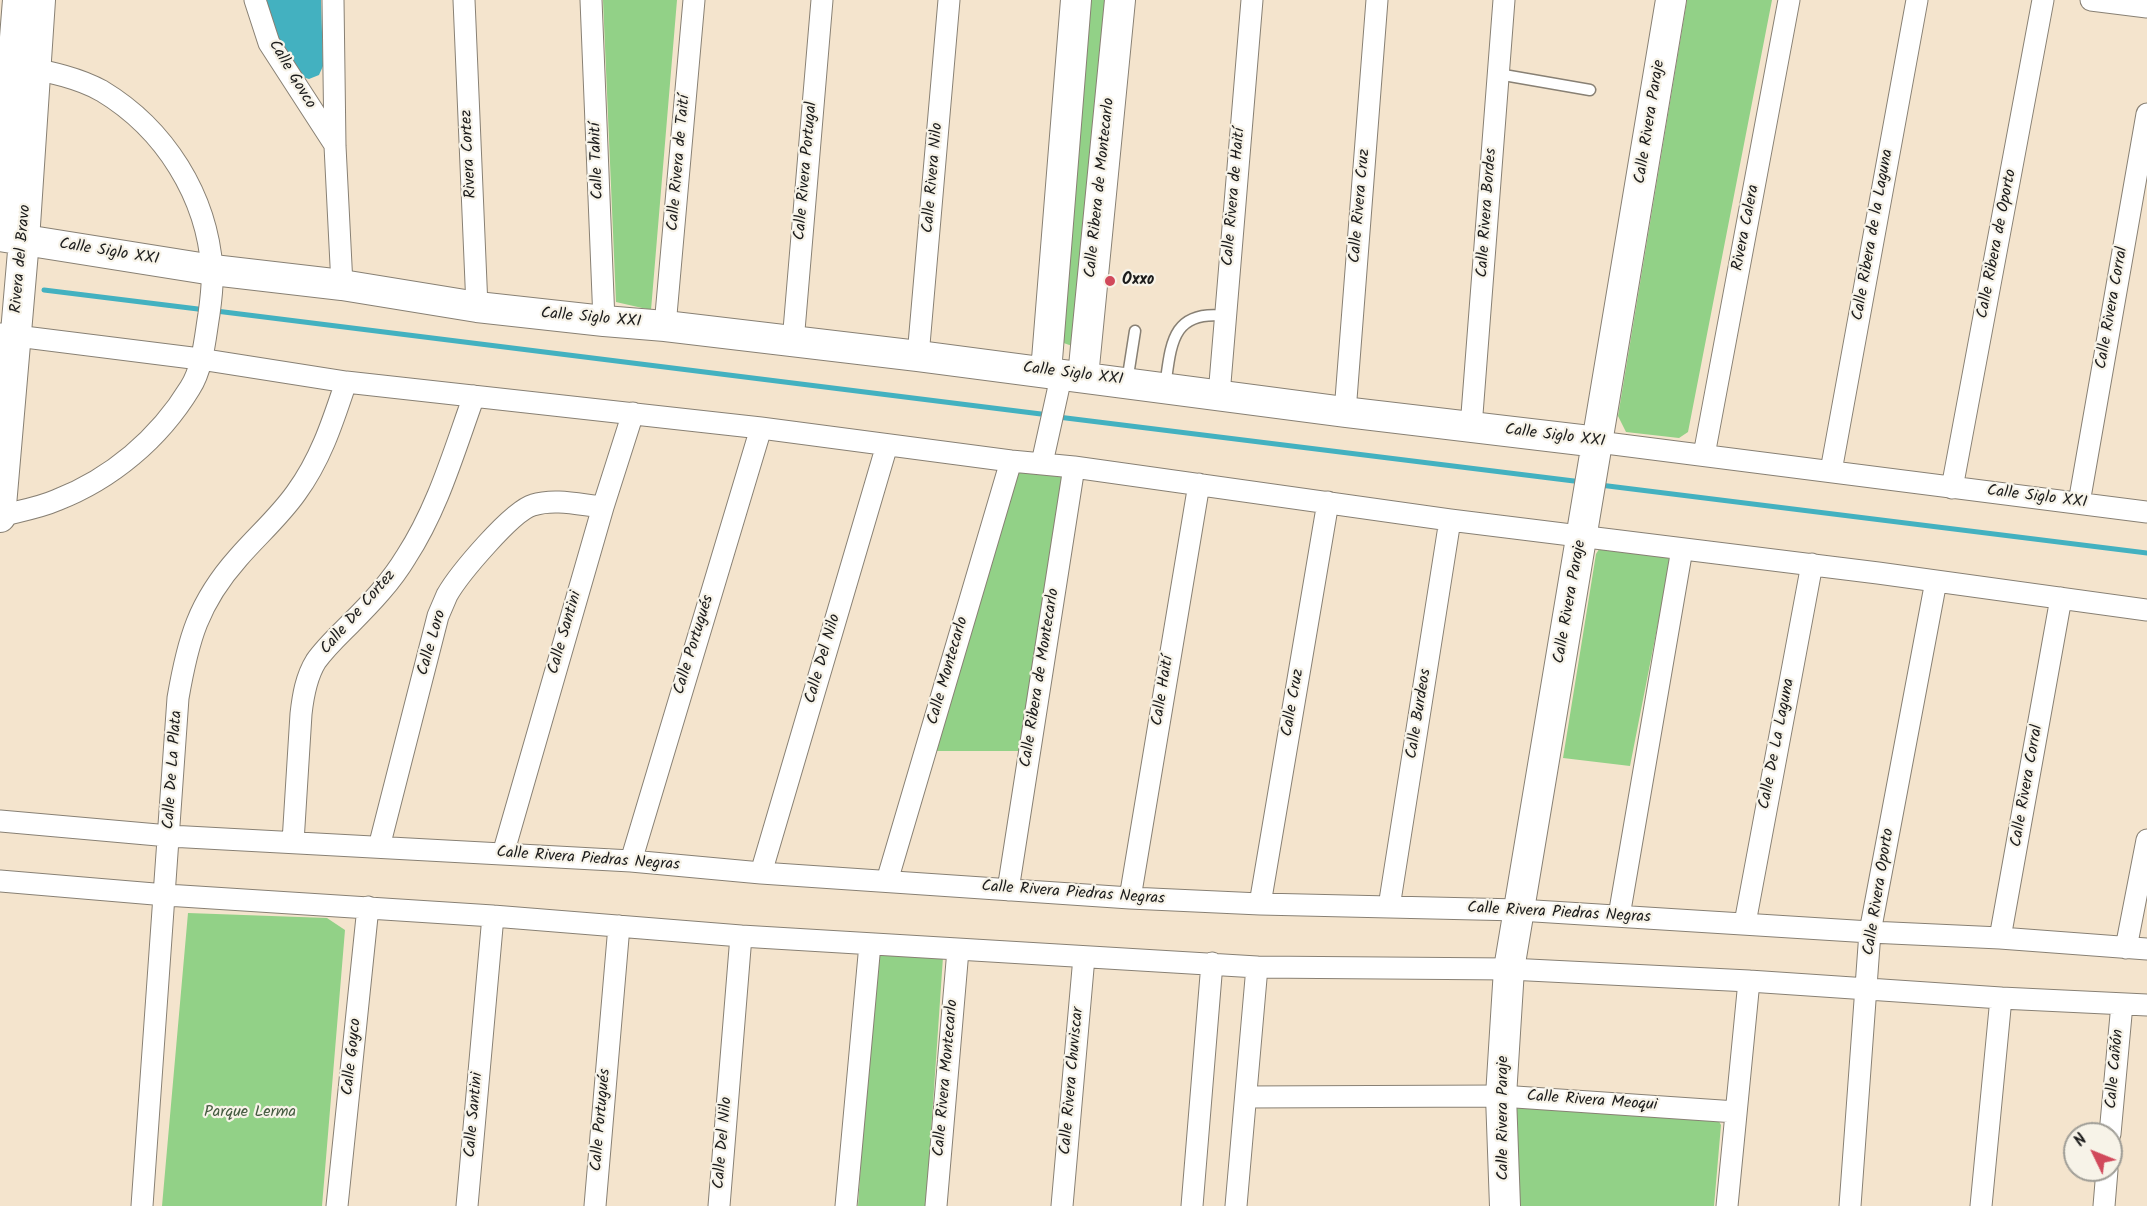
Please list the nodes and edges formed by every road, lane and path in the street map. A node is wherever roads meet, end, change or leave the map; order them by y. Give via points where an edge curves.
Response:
1 (18, 0) edge
2 (40, 0) edge
3 (255, 0) edge
4 (333, 0) edge
5 (464, 0) edge
6 (591, 0) edge
7 (694, 0) edge
8 (822, 0) edge
9 (949, 0) edge
10 (1076, 0) edge
11 (1120, 0) edge
12 (1252, 0) edge
13 (1377, 0) edge
14 (1504, 0) edge
15 (1671, 0) edge
16 (1790, 0) edge
17 (1917, 0) edge
18 (2043, 0) edge
19 (2091, 0) edge
20 (2141, 5) edge
21 (16, 65) edge
22 (1498, 74) junction
23 (1590, 90) dead end
24 (2147, 114) edge
25 (335, 146) junction
26 (8, 234) edge
27 (212, 279) junction
28 (342, 285) junction
29 (477, 307) junction
30 (1226, 316) junction
31 (604, 321) junction
32 (665, 326) junction
33 (1135, 331) dead end
34 (8, 335) edge
35 (793, 342) junction
36 (918, 356) junction
37 (200, 359) junction
38 (1062, 381) junction
39 (346, 382) junction
40 (1127, 382) junction
41 (1165, 387) junction
42 (1219, 395) junction
43 (474, 396) junction
44 (1345, 412) junction
45 (633, 413) junction
46 (1471, 427) junction
47 (761, 428) junction
48 (887, 445) junction
49 (1596, 453) junction
50 (1704, 455) junction
51 (1011, 461) junction
52 (1042, 463) junction
53 (1074, 467) junction
54 (1831, 471) junction
55 (1199, 484) junction
56 (1952, 488) junction
57 (1328, 502) junction
58 (2079, 503) junction
59 (603, 507) junction
60 (2147, 512) edge
61 (0, 517) edge
62 (1450, 520) junction
63 (1584, 525) junction
64 (1682, 549) junction
65 (1812, 564) junction
66 (1936, 580) junction
67 (2061, 598) junction
68 (2147, 610) edge
69 (0, 821) edge
70 (169, 836) junction
71 (2147, 840) edge
72 (292, 842) junction
73 (379, 847) junction
74 (503, 854) junction
75 (631, 861) junction
76 (761, 873) junction
77 (0, 881) edge
78 (887, 881) junction
79 (1008, 890) junction
80 (166, 895) junction
81 (1130, 898) junction
82 (1260, 904) junction
83 (368, 907) junction
84 (1389, 907) junction
85 (1519, 910) junction
86 (493, 916) junction
87 (1619, 916) junction
88 (1745, 923) junction
89 (619, 926) junction
90 (1870, 932) junction
91 (741, 936) junction
92 (2000, 938) junction
93 (870, 944) junction
94 (2137, 949) edge
95 (958, 950) junction
96 (1084, 957) junction
97 (1212, 963) junction
98 (1257, 967) junction
99 (1509, 969) junction
100 (1749, 981) junction
101 (1866, 989) junction
102 (2001, 998) junction
103 (2122, 1004) junction
104 (2147, 1005) edge
105 (1501, 1096) junction
106 (1246, 1098) junction
107 (1736, 1112) junction
108 (2111, 1122) edge
109 (2106, 1182) edge
110 (142, 1206) edge
111 (337, 1206) edge
112 (467, 1206) edge
113 (595, 1206) edge
114 (719, 1206) edge
115 (846, 1206) edge
116 (936, 1206) edge
117 (1062, 1206) edge
118 (1192, 1206) edge
119 (1236, 1206) edge
120 (1504, 1206) edge
121 (1727, 1206) edge
122 (1850, 1206) edge
123 (1981, 1206) edge
124 (2104, 1206) edge

1 - 21 street, Rivera del Bravo
2 - 21 street, Rivera del Bravo
3 - 25 street, Calle Govco via 269,43
4 - 25 street, Calle Govco
5 - 29 street, Rivera Cortez
6 - 31 street, Calle Tahití
7 - 32 street, Calle Rivera de Taití
8 - 35 street, Calle Rivera Portugal
9 - 36 street, Calle Rivera Nilo
10 - 38 street
11 - 38 street, Calle Ribera de Montecarlo
12 - 30 street, Calle Rivera de Haití
13 - 44 street, Calle Rivera Cruz
14 - 22 street, Calle Rivera Bordes
15 - 49 street, Calle Rivera Paraje
16 - 50 street, Rivera Calera
17 - 54 street, Calle Ribera de la Laguna
18 - 56 street, Calle Ribera de Oporto
19 - 20 street
21 - 26 street, Rivera del Bravo
21 - 27 street via 74,79 101,91 159,138 199,205
22 - 23 lane
22 - 46 street, Calle Rivera Bordes
24 - 58 street, Calle Rivera Corral
25 - 28 street, Calle Govco
26 - 27 street, Calle Siglo XXI
26 - 34 street, Rivera del Bravo
27 - 28 street, Calle Siglo XXI
27 - 37 street
28 - 29 street, Calle Siglo XXI
29 - 31 street, Calle Siglo XXI
30 - 41 lane via 1208,314 1188,321 1176,333
30 - 42 street, Calle Rivera de Haití
31 - 32 street, Calle Siglo XXI
32 - 35 street, Calle Siglo XXI
33 - 40 lane
34 - 37 street
34 - 61 street, Rivera del Bravo
35 - 36 street, Calle Siglo XXI
36 - 38 street, Calle Siglo XXI
37 - 39 street
37 - 61 street via 191,386 178,405 114,471 55,501
38 - 40 street, Calle Siglo XXI
38 - 52 street
39 - 43 street
39 - 70 street, Calle De La Plata via 321,452 306,478 214,589 196,621 178,698
40 - 41 street, Calle Siglo XXI
41 - 42 street, Calle Siglo XXI
42 - 44 street, Calle Siglo XXI
43 - 45 street
43 - 72 street, Calle De Cortez via 423,530 382,591 316,661 309,675 301,714
44 - 46 street, Calle Siglo XXI
45 - 47 street
45 - 59 street, Calle Santini
46 - 49 street, Calle Siglo XXI
47 - 48 street
47 - 75 street, Calle Portugués
48 - 51 street
48 - 76 street, Calle Del Nilo
49 - 50 street, Calle Siglo XXI
49 - 63 street, Calle Rivera Paraje
50 - 54 street, Calle Siglo XXI
51 - 52 street
51 - 78 street, Calle Montecarlo
52 - 53 street
53 - 55 street
53 - 79 street, Calle Ribera de Montecarlo
54 - 56 street, Calle Siglo XXI
55 - 57 street
55 - 81 street, Calle Haití
56 - 58 street, Calle Siglo XXI
57 - 62 street
57 - 82 street, Calle Cruz
58 - 60 street, Calle Siglo XXI
59 - 73 street, Calle Loro via 549,502 525,508 489,543 447,595 438,616
59 - 74 street, Calle Santini
62 - 63 street
62 - 84 street, Calle Burdeos
63 - 64 street
63 - 85 street, Calle Rivera Paraje
64 - 65 street
64 - 87 street
65 - 66 street
65 - 88 street, Calle De La Laguna
66 - 67 street
66 - 90 street, Calle Rivera Oporto
67 - 68 street
67 - 92 street, Calle Rivera Corral
69 - 70 street, Calle Rivera Piedras Negras
70 - 72 street, Calle Rivera Piedras Negras
70 - 80 street, Calle De La Plata
71 - 94 street
72 - 73 street, Calle Rivera Piedras Negras
73 - 74 street, Calle Rivera Piedras Negras
74 - 75 street, Calle Rivera Piedras Negras
75 - 76 street, Calle Rivera Piedras Negras
76 - 78 street, Calle Rivera Piedras Negras
77 - 80 street
78 - 79 street, Calle Rivera Piedras Negras
79 - 81 street, Calle Rivera Piedras Negras
80 - 83 street
80 - 110 street, Calle De La Plata
81 - 82 street, Calle Rivera Piedras Negras
82 - 84 street, Calle Rivera Piedras Negras
83 - 86 street
83 - 111 street, Calle Goyco
84 - 85 street, Calle Rivera Piedras Negras
85 - 87 street, Calle Rivera Piedras Negras
85 - 99 street, Calle Rivera Paraje
86 - 89 street
86 - 112 street, Calle Santini
87 - 88 street, Calle Rivera Piedras Negras
88 - 90 street, Calle Rivera Piedras Negras
89 - 91 street
89 - 113 street, Calle Portugués
90 - 92 street, Calle Rivera Piedras Negras
90 - 101 street, Calle Rivera Oporto
91 - 93 street
91 - 114 street, Calle Del Nilo
92 - 94 street, Calle Rivera Piedras Negras
93 - 95 street
93 - 115 street
95 - 96 street
95 - 116 street, Calle Rivera Montecarlo
96 - 97 street
96 - 117 street, Calle Rivera Chuviscar
97 - 98 street
97 - 118 street
98 - 99 street
98 - 106 street
99 - 100 street
99 - 105 street, Calle Rivera Paraje
100 - 101 street
100 - 107 street
101 - 102 street
101 - 122 street, Calle Rivera Oporto
102 - 103 street
102 - 123 street
103 - 104 street
103 - 108 street, Calle Cañón
105 - 106 street, Calle Rivera Meoqui
105 - 107 street, Calle Rivera Meoqui
105 - 120 street, Calle Rivera Paraje
106 - 119 street
107 - 121 street
109 - 124 street

